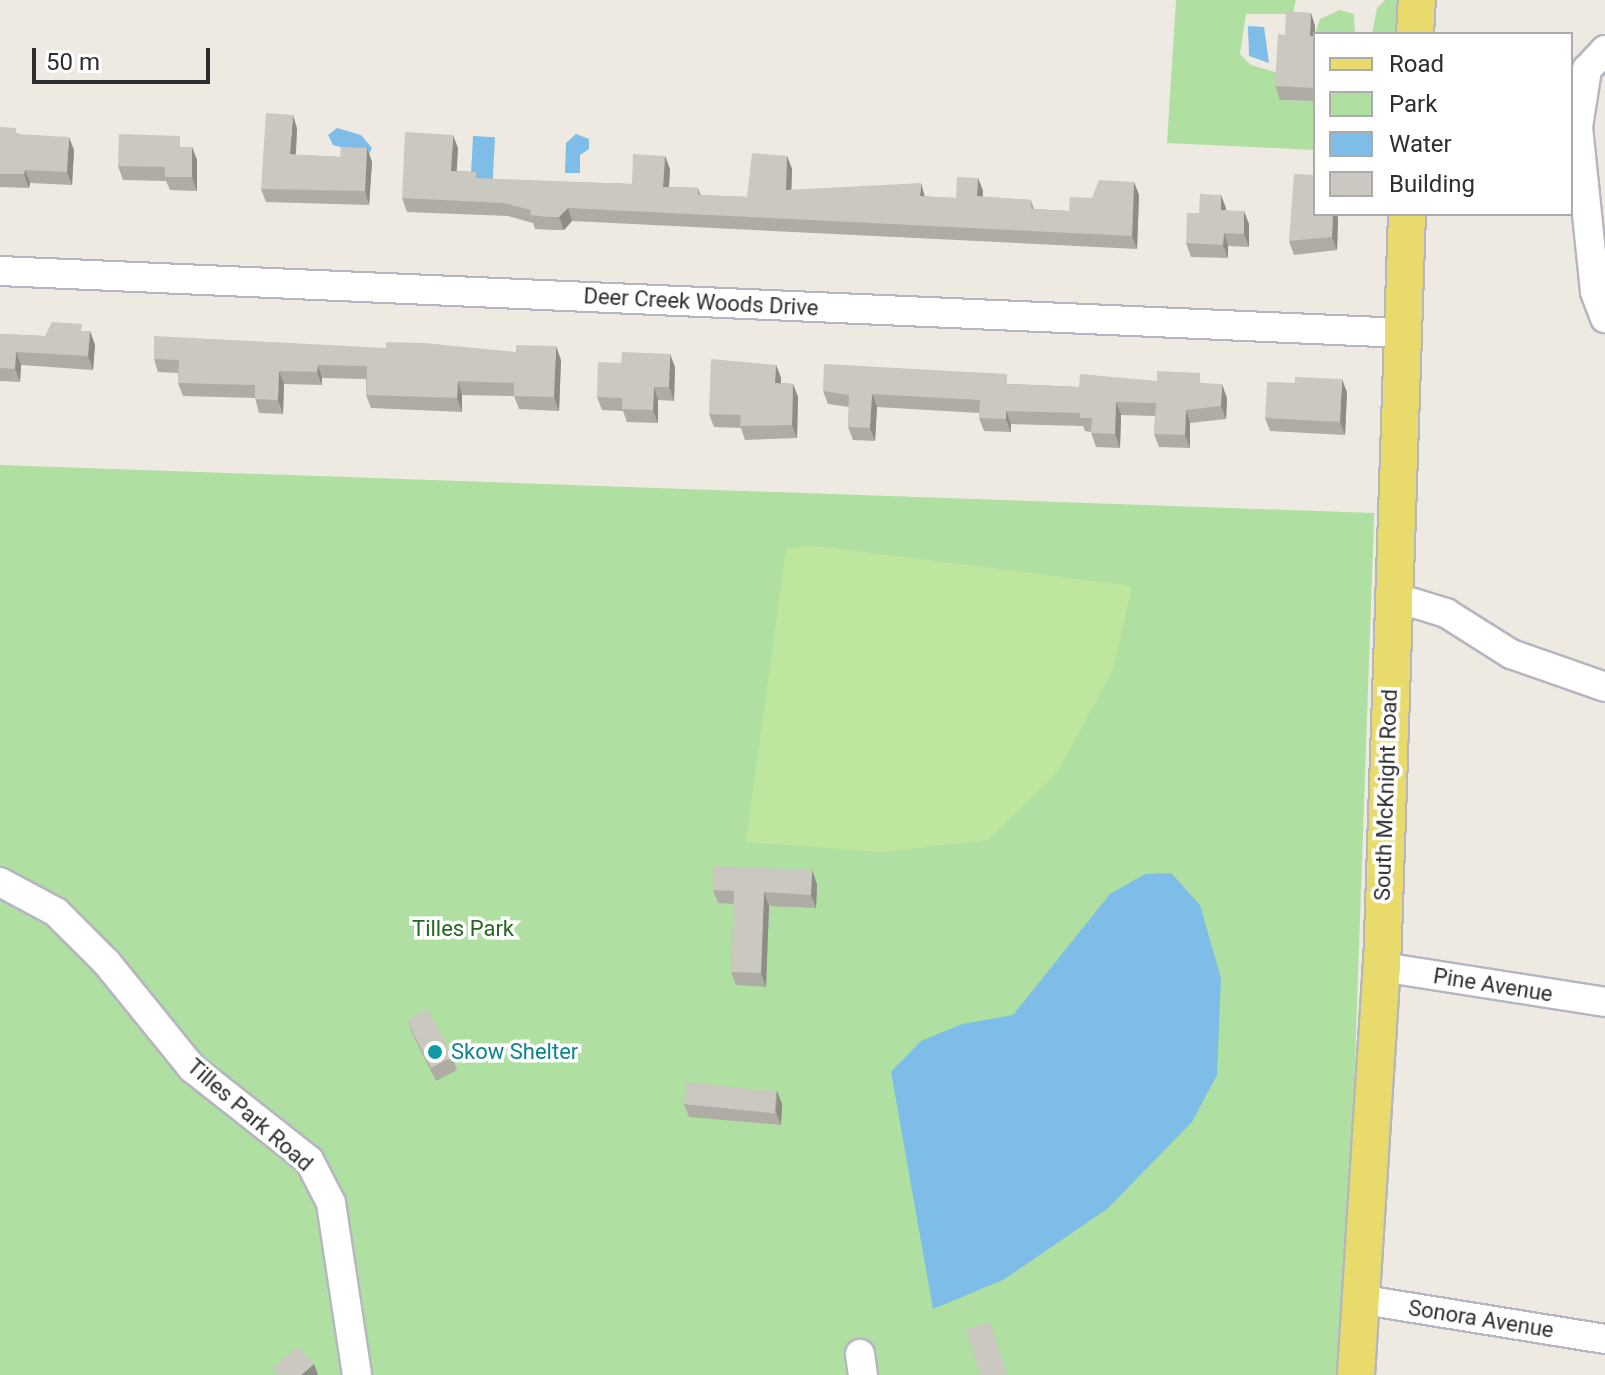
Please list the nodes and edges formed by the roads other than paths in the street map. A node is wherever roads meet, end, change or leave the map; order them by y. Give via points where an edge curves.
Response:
1 (1417, 0) edge
2 (1415, 32) edge
3 (1605, 50) edge
4 (1574, 127) edge
5 (1407, 216) edge
6 (0, 271) edge
7 (1605, 318) edge
8 (1402, 333) junction
9 (1391, 596) junction
10 (1605, 687) edge
11 (0, 882) edge
12 (1382, 967) junction
13 (1605, 1002) edge
14 (1358, 1299) junction
15 (1605, 1339) edge
16 (357, 1375) edge
17 (1356, 1375) edge

1 - 2 main road
3 - 4 street via 1587,69
4 - 7 street via 1595,292
5 - 8 main road, South McKnight Road
6 - 8 street, Deer Creek Woods Drive
8 - 9 main road, South McKnight Road
9 - 10 street via 1446,613 1511,654
9 - 12 main road, South McKnight Road
11 - 16 street, Tilles Park Road via 56,912 192,1068 309,1160 331,1203
12 - 13 street, Pine Avenue
12 - 14 main road, South McKnight Road
14 - 15 street, Sonora Avenue
14 - 17 main road, South McKnight Road

